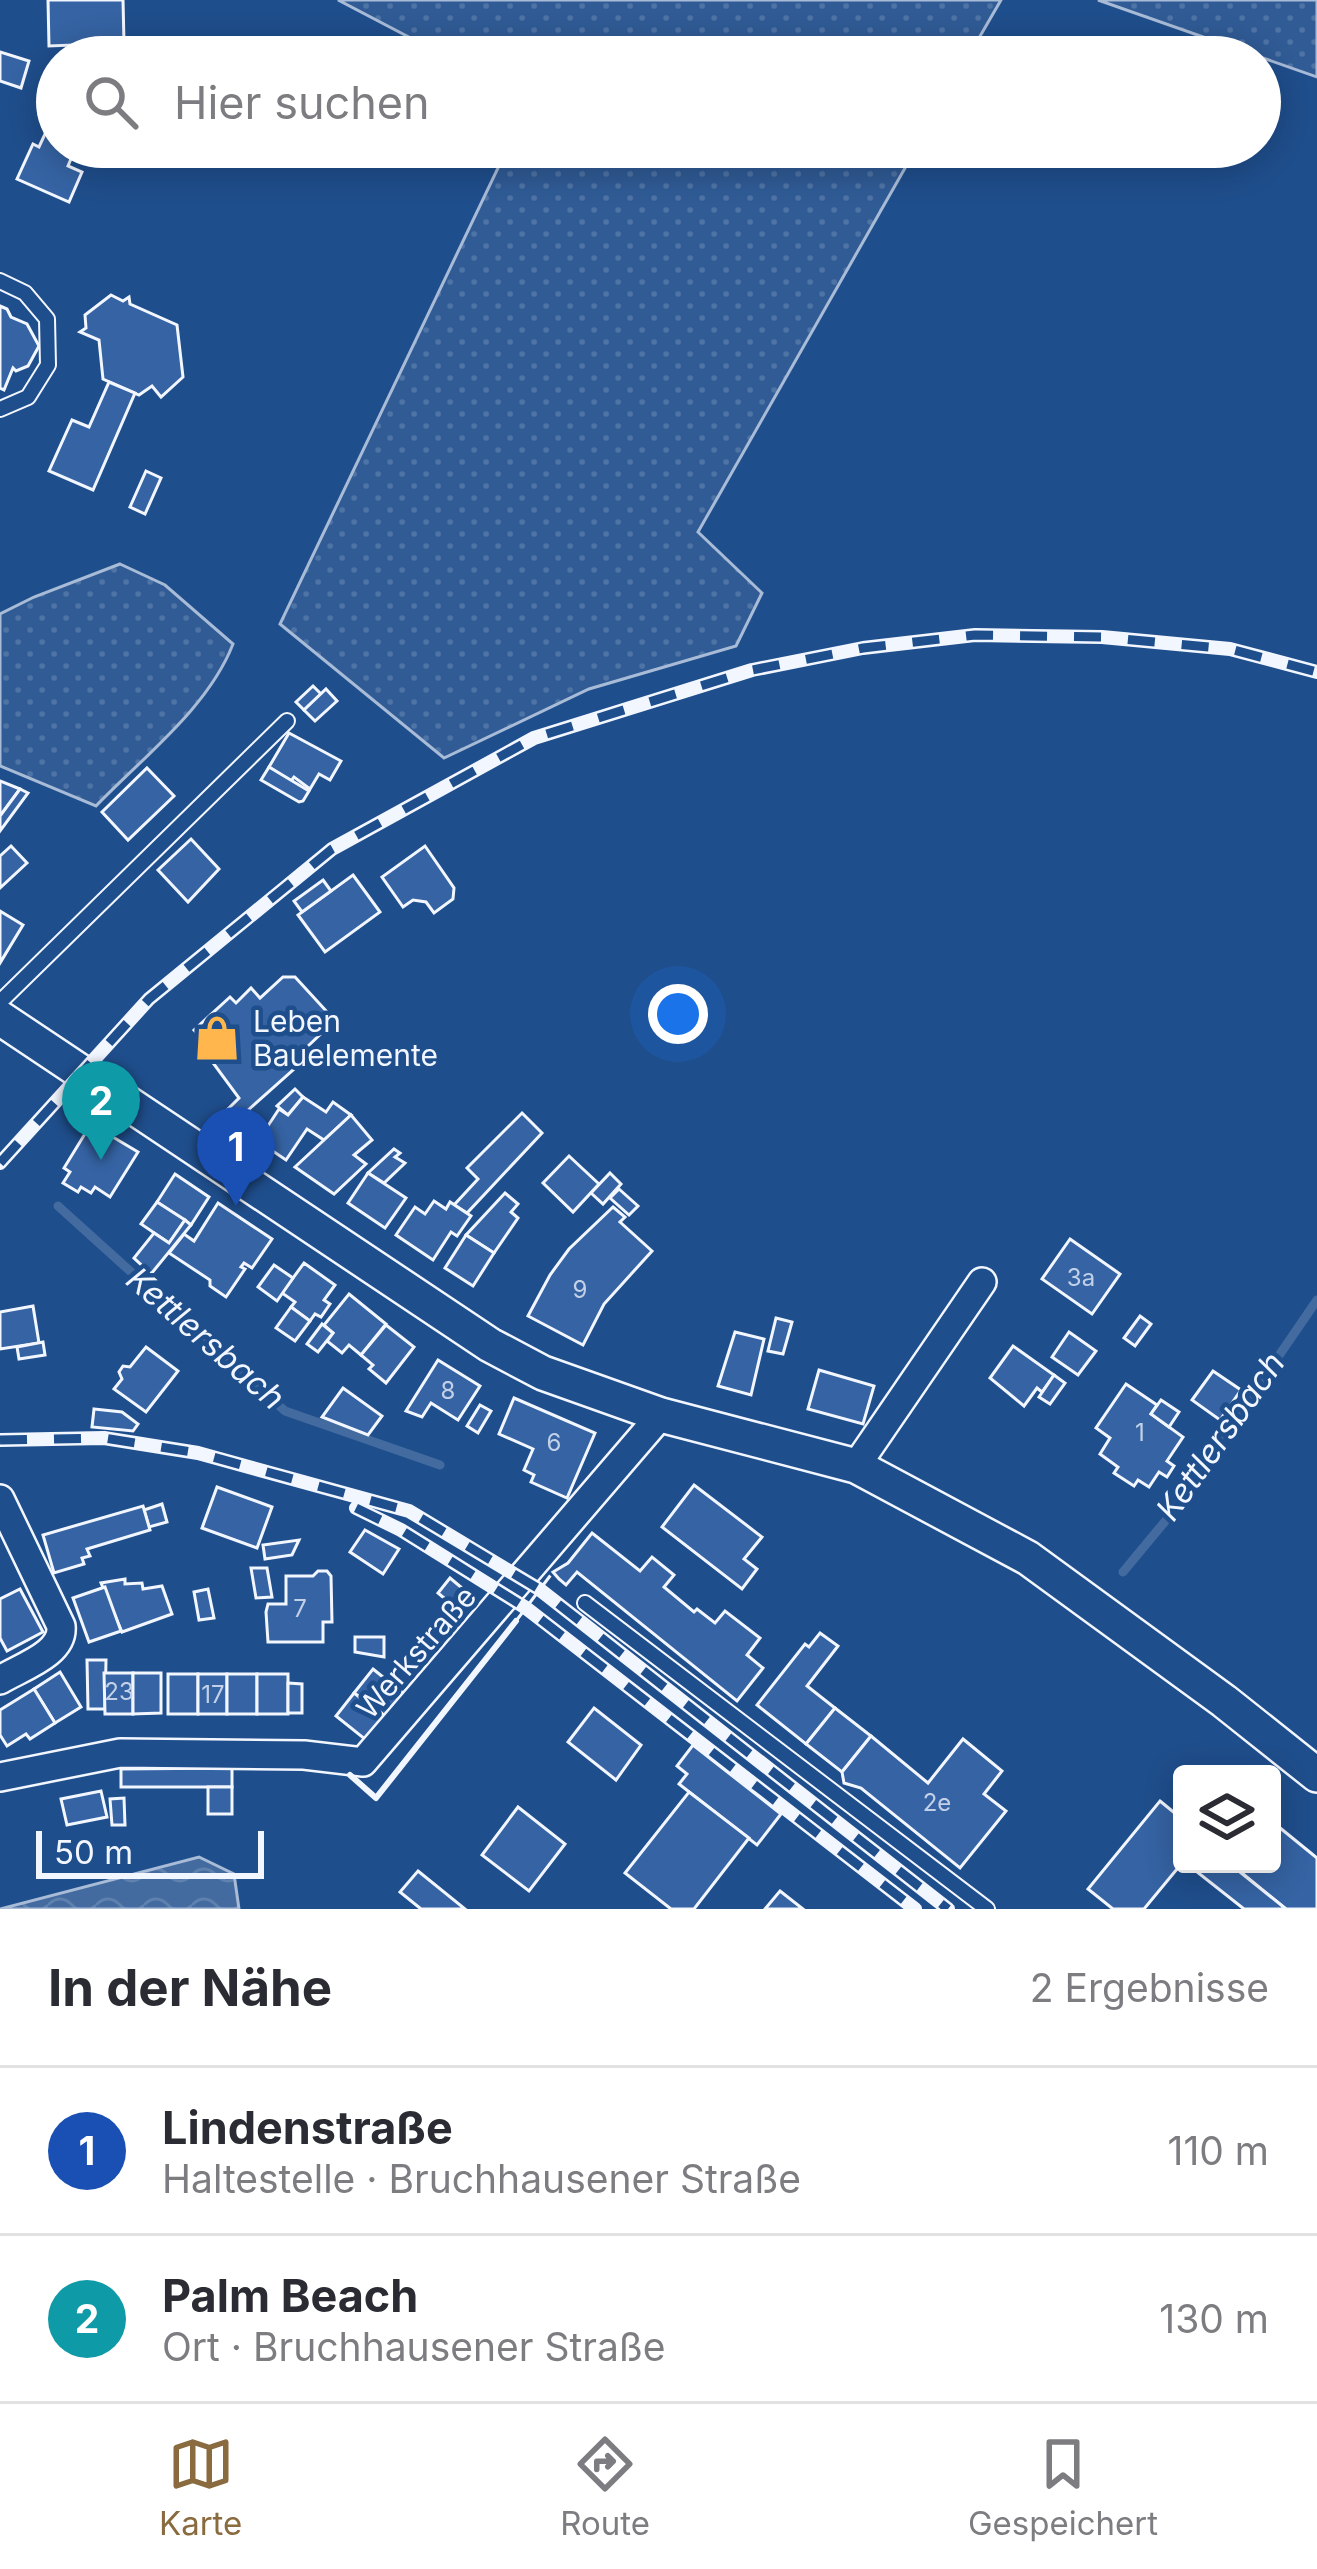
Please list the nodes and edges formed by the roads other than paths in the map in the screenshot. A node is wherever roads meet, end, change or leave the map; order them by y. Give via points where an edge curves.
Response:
1 (0, 281) edge
2 (0, 409) edge
3 (287, 721) dead end
4 (0, 1003) edge
5 (0, 1018) edge
6 (982, 1282) dead end
7 (661, 1415) junction
8 (856, 1466) junction
9 (0, 1499) edge
10 (585, 1603) dead end
11 (0, 1680) edge
12 (1317, 1775) edge
13 (0, 1777) edge
14 (987, 1909) edge

1 - 2 lane via 25,293 47,319 48,365 28,397
3 - 4 lane
5 - 7 street via 490,1345
6 - 8 street
7 - 8 street
7 - 13 street, Werkstraße via 363,1762 120,1753
8 - 12 street via 1028,1558
9 - 11 street via 62,1637
10 - 14 lane

